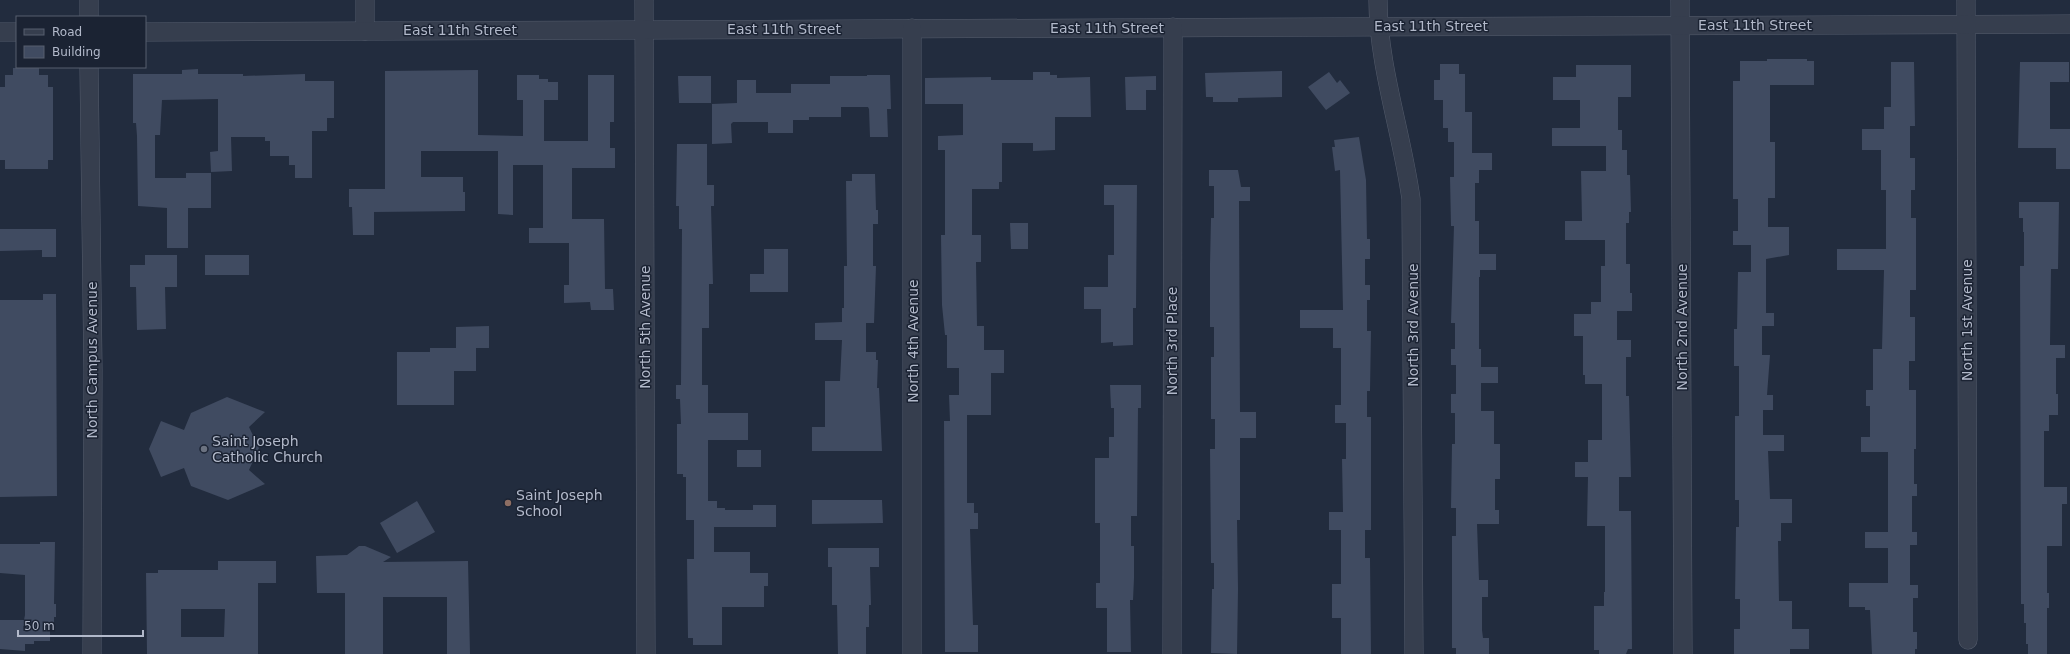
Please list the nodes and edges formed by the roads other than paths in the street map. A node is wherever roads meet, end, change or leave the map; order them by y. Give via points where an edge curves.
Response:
1 (89, 0) edge
2 (365, 0) edge
3 (644, 0) edge
4 (1378, 0) edge
5 (1680, 0) edge
6 (1966, 0) edge
7 (89, 16) edge
8 (1966, 24) junction
9 (2070, 24) edge
10 (1681, 25) junction
11 (1378, 26) junction
12 (1173, 27) junction
13 (912, 28) junction
14 (644, 30) junction
15 (365, 31) junction
16 (0, 32) edge
17 (16, 32) edge
18 (146, 32) edge
19 (89, 68) edge
20 (1968, 640) dead end
21 (92, 654) edge
22 (646, 654) edge
23 (912, 654) edge
24 (1172, 654) edge
25 (1414, 654) edge
26 (1683, 654) edge

1 - 7 street
2 - 15 street
3 - 14 street, North 5th Avenue
4 - 11 street, North 3rd Avenue
5 - 10 street, North 2nd Avenue
6 - 8 street, North 1st Avenue
8 - 9 street, East 11th Street
8 - 10 street, East 11th Street
8 - 20 street, North 1st Avenue
10 - 11 street, East 11th Street
10 - 26 street, North 2nd Avenue
11 - 12 street, East 11th Street
11 - 25 street, North 3rd Avenue via 1406,160 1411,199
12 - 13 street, East 11th Street
12 - 24 street, North 3rd Place
13 - 14 street, East 11th Street
13 - 23 street, North 4th Avenue
14 - 15 street, East 11th Street
14 - 22 street, North 5th Avenue
15 - 18 street, East 11th Street
16 - 17 street
19 - 21 street, North Campus Avenue via 93,370

